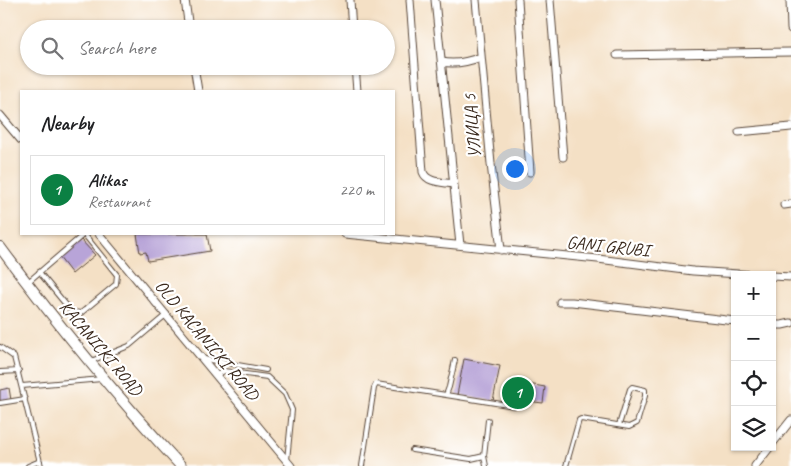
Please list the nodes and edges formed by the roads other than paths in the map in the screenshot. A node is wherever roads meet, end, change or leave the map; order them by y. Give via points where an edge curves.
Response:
1 (185, 0) edge
2 (350, 0) edge
3 (410, 0) edge
4 (435, 0) edge
5 (476, 0) edge
6 (518, 0) edge
7 (550, 0) edge
8 (790, 0) edge
9 (188, 20) edge
10 (351, 20) edge
11 (791, 29) edge
12 (791, 52) edge
13 (617, 55) dead end
14 (481, 57) junction
15 (442, 62) junction
16 (195, 75) edge
17 (356, 75) edge
18 (198, 90) edge
19 (357, 90) edge
20 (0, 115) edge
21 (791, 127) edge
22 (739, 132) dead end
23 (20, 139) edge
24 (563, 157) dead end
25 (530, 172) dead end
26 (453, 184) junction
27 (83, 235) edge
28 (85, 235) edge
29 (100, 235) edge
30 (355, 235) edge
31 (460, 245) junction
32 (0, 247) edge
33 (501, 250) junction
34 (39, 272) junction
35 (731, 273) edge
36 (776, 276) edge
37 (791, 277) edge
38 (27, 283) junction
39 (560, 302) dead end
40 (167, 314) junction
41 (731, 320) edge
42 (791, 323) edge
43 (776, 325) edge
44 (0, 347) edge
45 (204, 359) junction
46 (455, 360) dead end
47 (91, 361) junction
48 (266, 370) dead end
49 (19, 371) junction
50 (0, 372) edge
51 (217, 375) junction
52 (105, 379) junction
53 (22, 386) junction
54 (446, 395) junction
55 (25, 399) junction
56 (0, 403) edge
57 (514, 406) dead end
58 (488, 420) dead end
59 (791, 420) edge
60 (619, 425) junction
61 (776, 439) edge
62 (412, 450) dead end
63 (767, 451) edge
64 (484, 456) junction
65 (40, 461) junction
66 (289, 463) edge
67 (28, 466) edge
68 (41, 466) edge
69 (181, 466) edge
70 (362, 466) edge
71 (486, 466) edge
72 (566, 466) edge
73 (755, 466) edge

1 - 9 street
2 - 10 street
3 - 26 street via 423,172 428,179
4 - 15 street
5 - 14 street, УЛИЦА 5
6 - 25 street
7 - 24 street
8 - 11 street
12 - 13 street
14 - 15 street via 462,63
14 - 33 street, УЛИЦА 5
15 - 26 street
16 - 18 street
17 - 19 street
20 - 23 street
21 - 22 street
26 - 31 street
27 - 34 lane
28 - 34 lane via 118,279 81,313 72,312
29 - 40 street, OLD KACANICKI ROAD
30 - 31 street, GANI GRUBI
31 - 33 street, GANI GRUBI
32 - 38 street, KACANICKI ROAD
33 - 35 street, GANI GRUBI
34 - 38 lane
36 - 37 street
38 - 47 street, KACANICKI ROAD
39 - 41 street
40 - 45 street, OLD KACANICKI ROAD
40 - 47 lane via 130,346
42 - 43 street
44 - 49 lane via 14,357
45 - 48 lane
45 - 51 street, OLD KACANICKI ROAD
46 - 54 lane
47 - 52 street, KACANICKI ROAD
49 - 50 lane
49 - 53 lane
51 - 66 street, OLD KACANICKI ROAD
51 - 66 lane via 224,371 267,377 285,394 292,410
52 - 53 lane
52 - 69 street, KACANICKI ROAD
53 - 55 lane
54 - 57 lane
54 - 70 lane via 376,384
55 - 56 lane
55 - 65 lane
58 - 64 lane
59 - 61 street
60 - 60 lane via 637,423 644,390 630,389
60 - 72 lane via 579,420
62 - 64 lane via 471,459
63 - 73 street
64 - 71 lane
65 - 67 lane
65 - 68 lane

